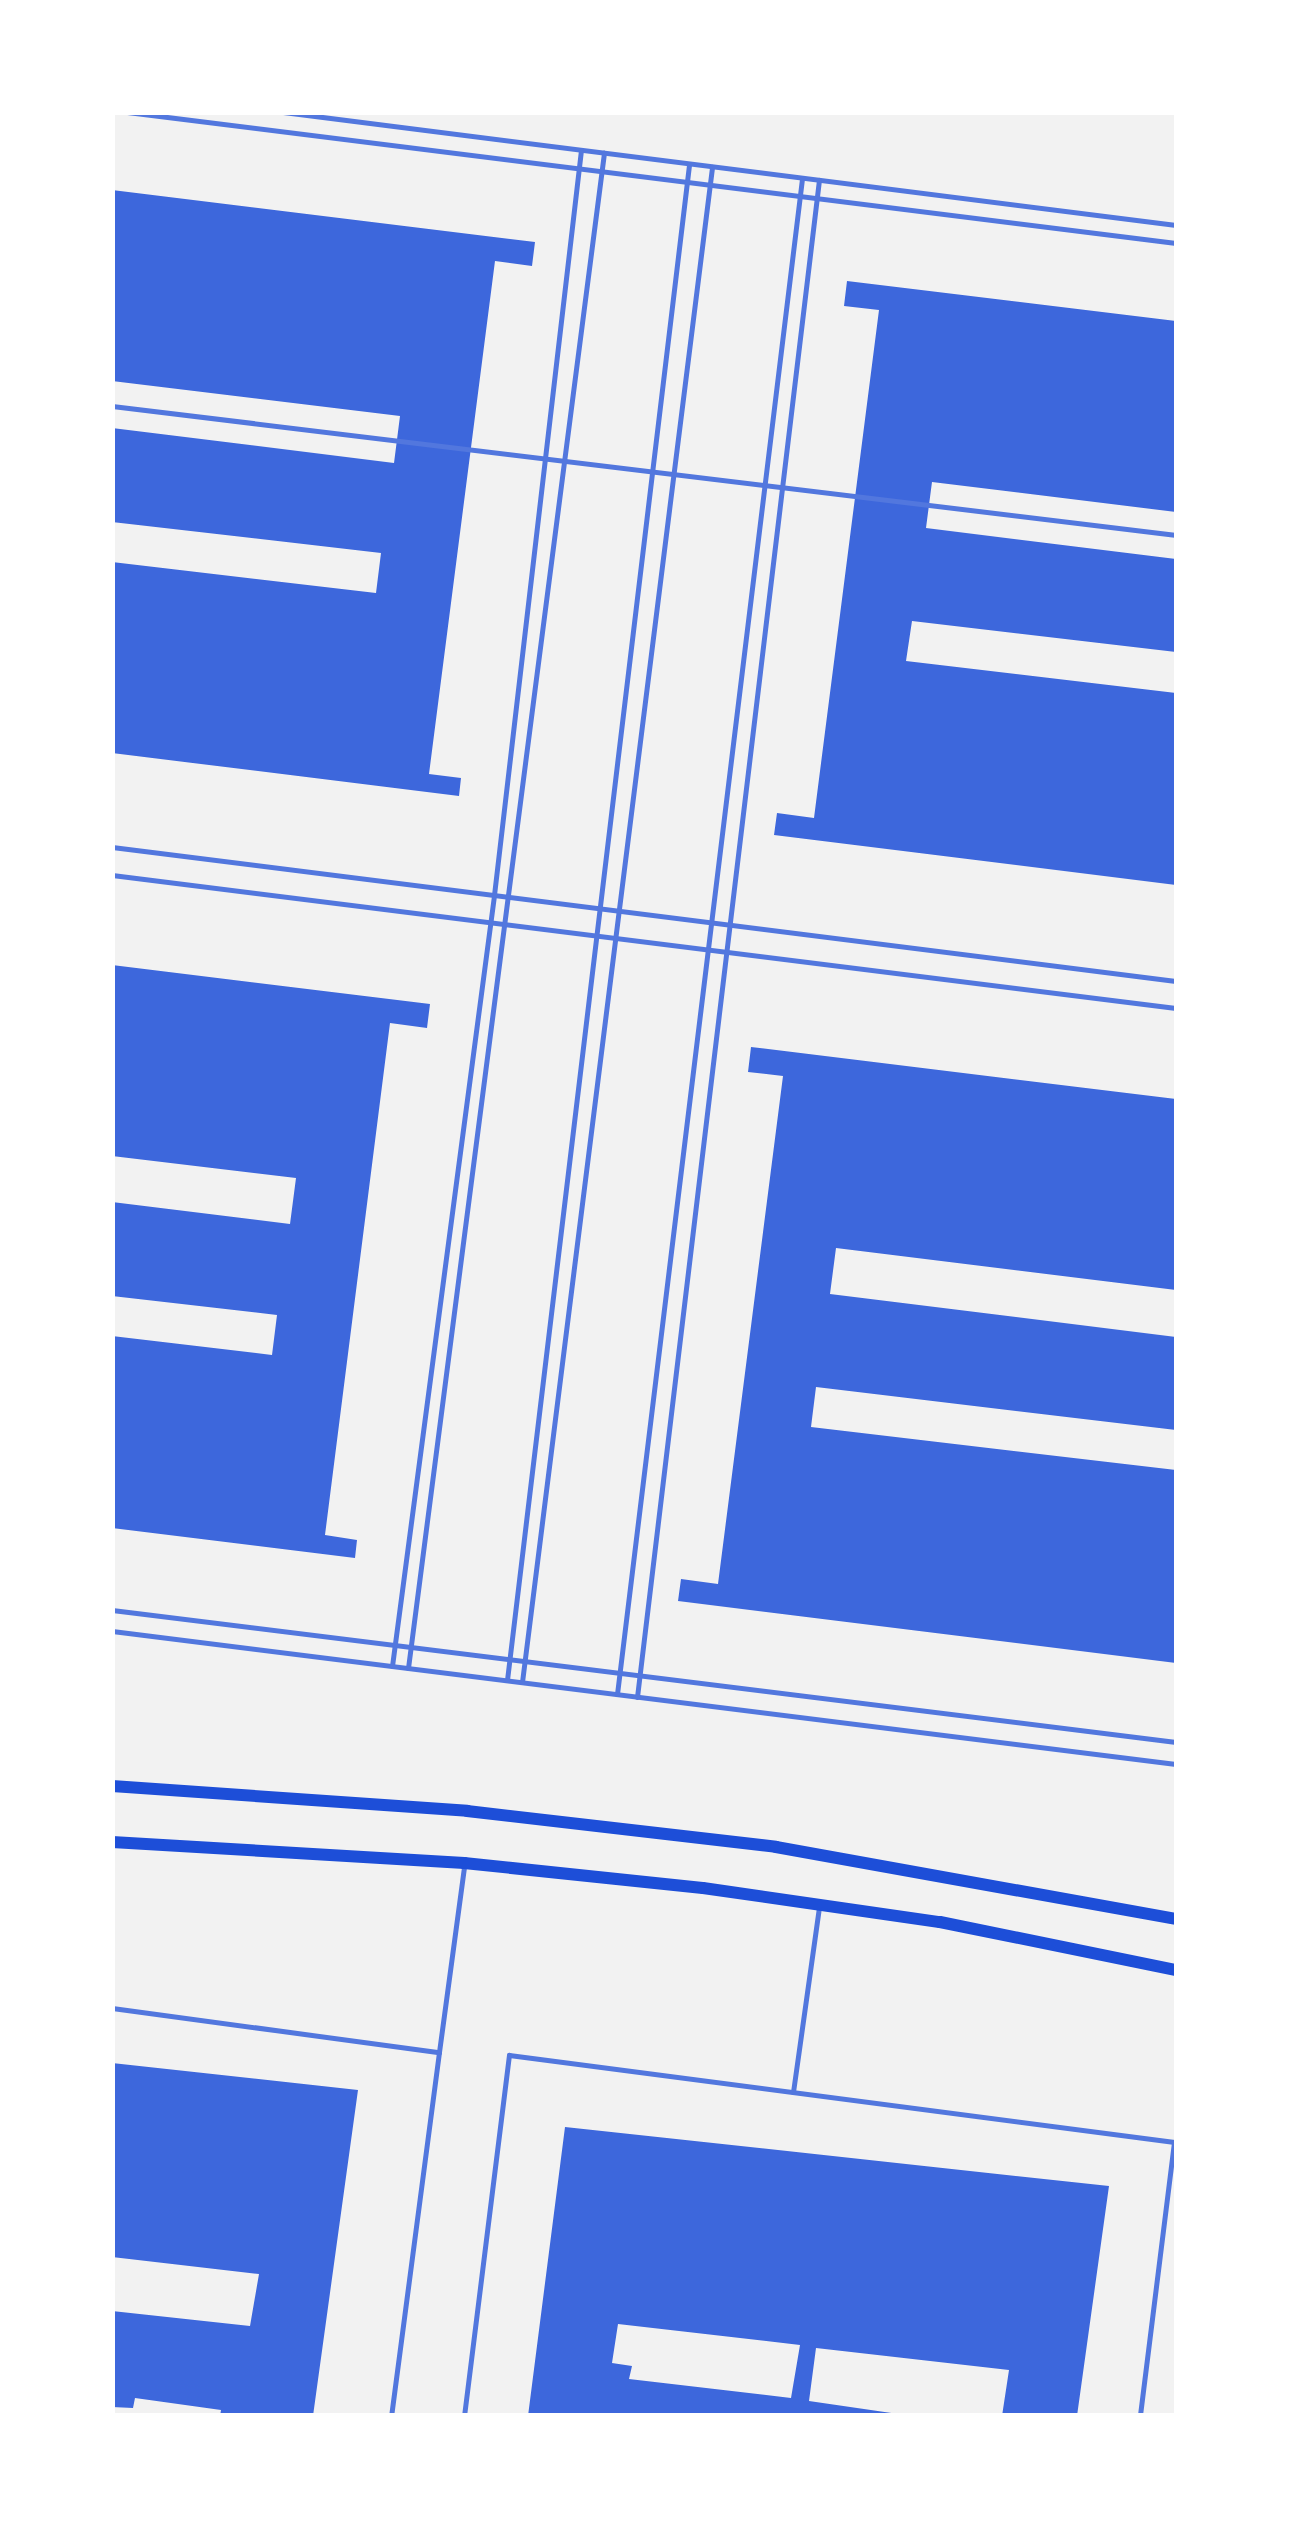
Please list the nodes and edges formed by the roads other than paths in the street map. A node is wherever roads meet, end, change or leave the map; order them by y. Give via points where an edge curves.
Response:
1 (127, 112) edge
2 (283, 112) edge
3 (580, 150) junction
4 (604, 153) junction
5 (688, 164) junction
6 (712, 166) junction
7 (577, 168) junction
8 (602, 171) junction
9 (802, 178) junction
10 (818, 180) junction
11 (687, 182) junction
12 (710, 185) junction
13 (800, 196) junction
14 (816, 198) junction
15 (1176, 225) edge
16 (1176, 243) edge
17 (112, 406) edge
18 (547, 458) junction
19 (564, 460) junction
20 (652, 471) junction
21 (674, 474) junction
22 (764, 485) junction
23 (782, 487) junction
24 (1176, 535) edge
25 (112, 847) edge
26 (112, 875) edge
27 (494, 895) junction
28 (508, 896) junction
29 (600, 908) junction
30 (619, 910) junction
31 (490, 922) junction
32 (711, 922) junction
33 (504, 924) junction
34 (729, 924) junction
35 (596, 935) junction
36 (616, 938) junction
37 (708, 949) junction
38 (726, 952) junction
39 (1176, 981) edge
40 (1176, 1008) edge
41 (112, 1610) edge
42 (112, 1632) edge
43 (395, 1645) junction
44 (411, 1647) junction
45 (510, 1659) junction
46 (525, 1661) junction
47 (392, 1666) junction
48 (408, 1668) junction
49 (619, 1673) junction
50 (640, 1676) junction
51 (507, 1680) junction
52 (522, 1682) junction
53 (616, 1694) junction
54 (637, 1696) junction
55 (1176, 1742) edge
56 (1176, 1764) edge
57 (112, 1786) edge
58 (112, 1842) edge
59 (464, 1863) junction
60 (820, 1902) junction
61 (1176, 1919) edge
62 (1176, 1970) edge
63 (112, 2008) edge
64 (438, 2052) junction
65 (794, 2092) junction
66 (391, 2416) edge
67 (464, 2416) edge
68 (1140, 2416) edge

1 - 7 lane
2 - 3 lane
3 - 4 lane
3 - 7 lane
4 - 5 lane
4 - 8 lane
5 - 6 lane
5 - 11 lane
6 - 9 lane
6 - 12 lane
7 - 8 lane
7 - 18 lane
8 - 11 lane
8 - 19 lane
9 - 10 lane
9 - 13 lane
10 - 14 lane
10 - 15 lane
11 - 12 lane
11 - 20 lane
12 - 13 lane
12 - 21 lane
13 - 14 lane
13 - 22 lane
14 - 16 lane
14 - 23 lane
17 - 18 lane
18 - 19 lane
18 - 27 lane
19 - 20 lane
19 - 28 lane
20 - 21 lane
20 - 29 lane
21 - 22 lane
21 - 30 lane
22 - 23 lane
22 - 32 lane
23 - 24 lane
23 - 34 lane
25 - 27 lane
26 - 31 lane
27 - 28 lane
27 - 31 lane
28 - 29 lane
28 - 33 lane
29 - 30 lane
29 - 35 lane
30 - 32 lane
30 - 36 lane
31 - 33 lane
31 - 43 lane
32 - 34 lane
32 - 37 lane
33 - 35 lane
33 - 44 lane
34 - 38 lane
34 - 39 lane
35 - 36 lane
35 - 45 lane
36 - 37 lane
36 - 46 lane
37 - 38 lane
37 - 49 lane
38 - 40 lane
38 - 50 lane
41 - 43 lane
42 - 47 lane
43 - 44 lane
43 - 47 lane
44 - 45 lane
44 - 48 lane
45 - 46 lane
45 - 51 lane
46 - 49 lane
46 - 52 lane
47 - 48 lane
48 - 51 lane
49 - 50 lane
49 - 53 lane
50 - 54 lane
50 - 55 lane
51 - 52 lane
52 - 53 lane
53 - 54 lane
54 - 56 lane
57 - 61 main road via 467,1811 776,1846
58 - 59 main road
59 - 60 main road
59 - 64 lane
60 - 62 main road
60 - 65 lane
63 - 64 lane
64 - 66 lane
65 - 67 lane via 509,2055
65 - 68 lane via 1174,2142

